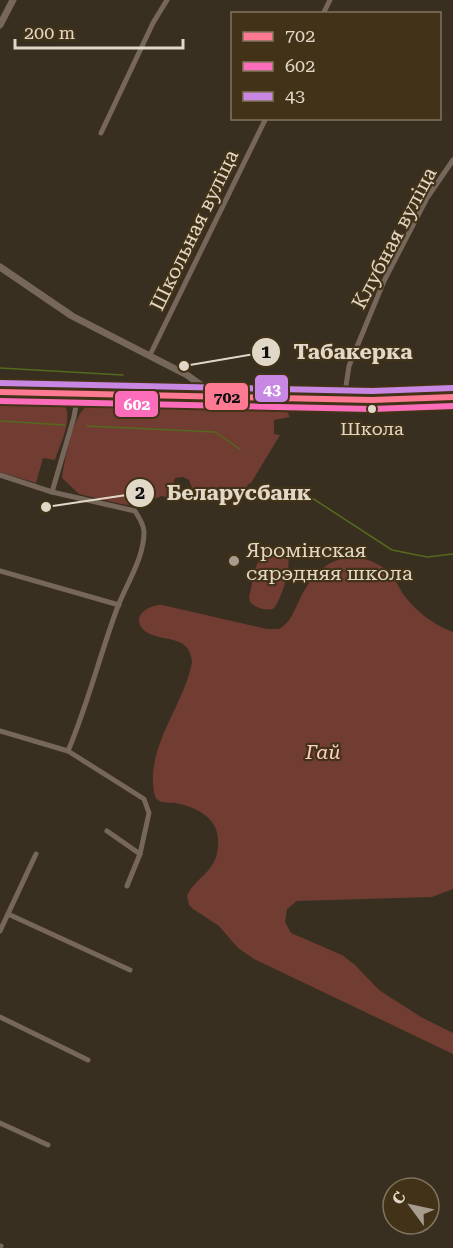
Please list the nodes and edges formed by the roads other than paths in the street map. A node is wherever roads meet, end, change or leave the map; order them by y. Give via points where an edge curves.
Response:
1 (13, 0) edge
2 (167, 0) edge
3 (0, 25) edge
4 (265, 120) edge
5 (101, 133) dead end
6 (453, 160) edge
7 (0, 267) edge
8 (150, 355) junction
9 (0, 392) edge
10 (78, 394) junction
11 (203, 397) junction
12 (453, 397) edge
13 (344, 399) junction
14 (0, 475) edge
15 (52, 492) junction
16 (0, 571) edge
17 (118, 605) junction
18 (0, 731) edge
19 (68, 751) junction
20 (107, 831) dead end
21 (36, 854) dead end
22 (140, 854) junction
23 (127, 886) dead end
24 (8, 914) junction
25 (0, 931) edge
26 (130, 970) dead end
27 (0, 1017) edge
28 (88, 1060) dead end
29 (0, 1123) edge
30 (48, 1145) dead end

1 - 3 street
2 - 5 street
4 - 8 street, Школьная вуліца
6 - 13 street, Клубная вуліца via 427,198 384,280 349,366
7 - 8 street via 72,316
8 - 11 street via 201,385
9 - 10 main road
10 - 11 main road
10 - 15 street
11 - 13 main road
12 - 13 main road
14 - 15 street
15 - 17 street via 135,511 142,522 140,552
16 - 17 street
17 - 19 street
18 - 19 street
19 - 22 street via 144,799 149,813
20 - 22 street
21 - 24 street
22 - 23 street
24 - 25 street
24 - 26 street
27 - 28 street
29 - 30 street

